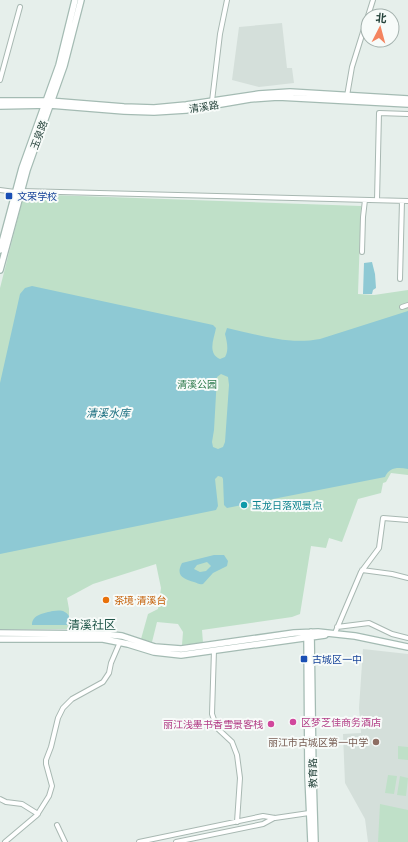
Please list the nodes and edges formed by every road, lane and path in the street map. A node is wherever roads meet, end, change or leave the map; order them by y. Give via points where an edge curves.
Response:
1 (76, 0) edge
2 (81, 0) edge
3 (227, 0) edge
4 (373, 0) edge
5 (20, 7) dead end
6 (0, 80) edge
7 (347, 96) junction
8 (408, 99) edge
9 (0, 101) edge
10 (212, 101) junction
11 (48, 103) junction
12 (408, 104) edge
13 (0, 106) edge
14 (408, 114) edge
15 (0, 190) edge
16 (18, 192) junction
17 (365, 200) junction
18 (377, 200) junction
19 (402, 201) junction
20 (408, 201) edge
21 (0, 250) edge
22 (362, 252) dead end
23 (0, 270) edge
24 (400, 279) dead end
25 (408, 305) edge
26 (402, 307) dead end
27 (408, 520) edge
28 (362, 570) junction
29 (408, 578) edge
30 (336, 630) junction
31 (0, 633) edge
32 (309, 634) junction
33 (344, 634) junction
34 (398, 636) junction
35 (0, 638) edge
36 (408, 638) edge
37 (120, 642) junction
38 (396, 644) junction
39 (408, 647) edge
40 (214, 650) junction
41 (0, 798) edge
42 (309, 813) junction
43 (38, 814) junction
44 (275, 818) junction
45 (237, 822) junction
46 (57, 825) dead end
47 (5, 842) edge
48 (65, 842) edge
49 (139, 842) edge
50 (176, 842) edge
51 (310, 842) edge
52 (316, 842) edge

1 - 11 street, 玉泉路
2 - 11 street, 玉泉路 via 69,47
3 - 10 street
4 - 7 street via 352,67
5 - 6 street
7 - 8 street, 清溪路
7 - 10 street, 清溪路 via 278,92
9 - 11 street, 清溪路
10 - 11 street, 清溪路 via 144,108
11 - 12 street, 清溪路 via 124,112 186,110 278,97
11 - 13 street, 清溪路
11 - 16 street, 玉泉路 via 27,151
14 - 18 street via 379,113
15 - 16 street
16 - 17 street
16 - 21 street, 玉泉路
16 - 23 street, 玉泉路
17 - 18 street
17 - 22 street
18 - 19 street
19 - 20 street
19 - 24 street
25 - 26 street
27 - 28 street via 383,518 378,551
28 - 29 street
28 - 30 street
30 - 32 street
30 - 33 street
30 - 34 street via 369,623
31 - 32 street via 103,634 122,636 163,648 181,649
32 - 33 street
32 - 40 street
32 - 42 street, 教育路
32 - 52 street, 教育路
33 - 38 street
34 - 36 street
34 - 38 street
35 - 37 street via 93,638
37 - 40 street via 168,654
37 - 43 street via 109,673 103,682 72,699 60,712 46,764 52,788
38 - 39 street
40 - 45 street via 212,714 217,728 232,742 237,755 240,786
41 - 43 street via 6,802 22,804
42 - 44 street
42 - 51 street, 教育路
43 - 47 street
44 - 45 street via 263,816
44 - 50 street via 263,824
45 - 49 street
46 - 48 street

